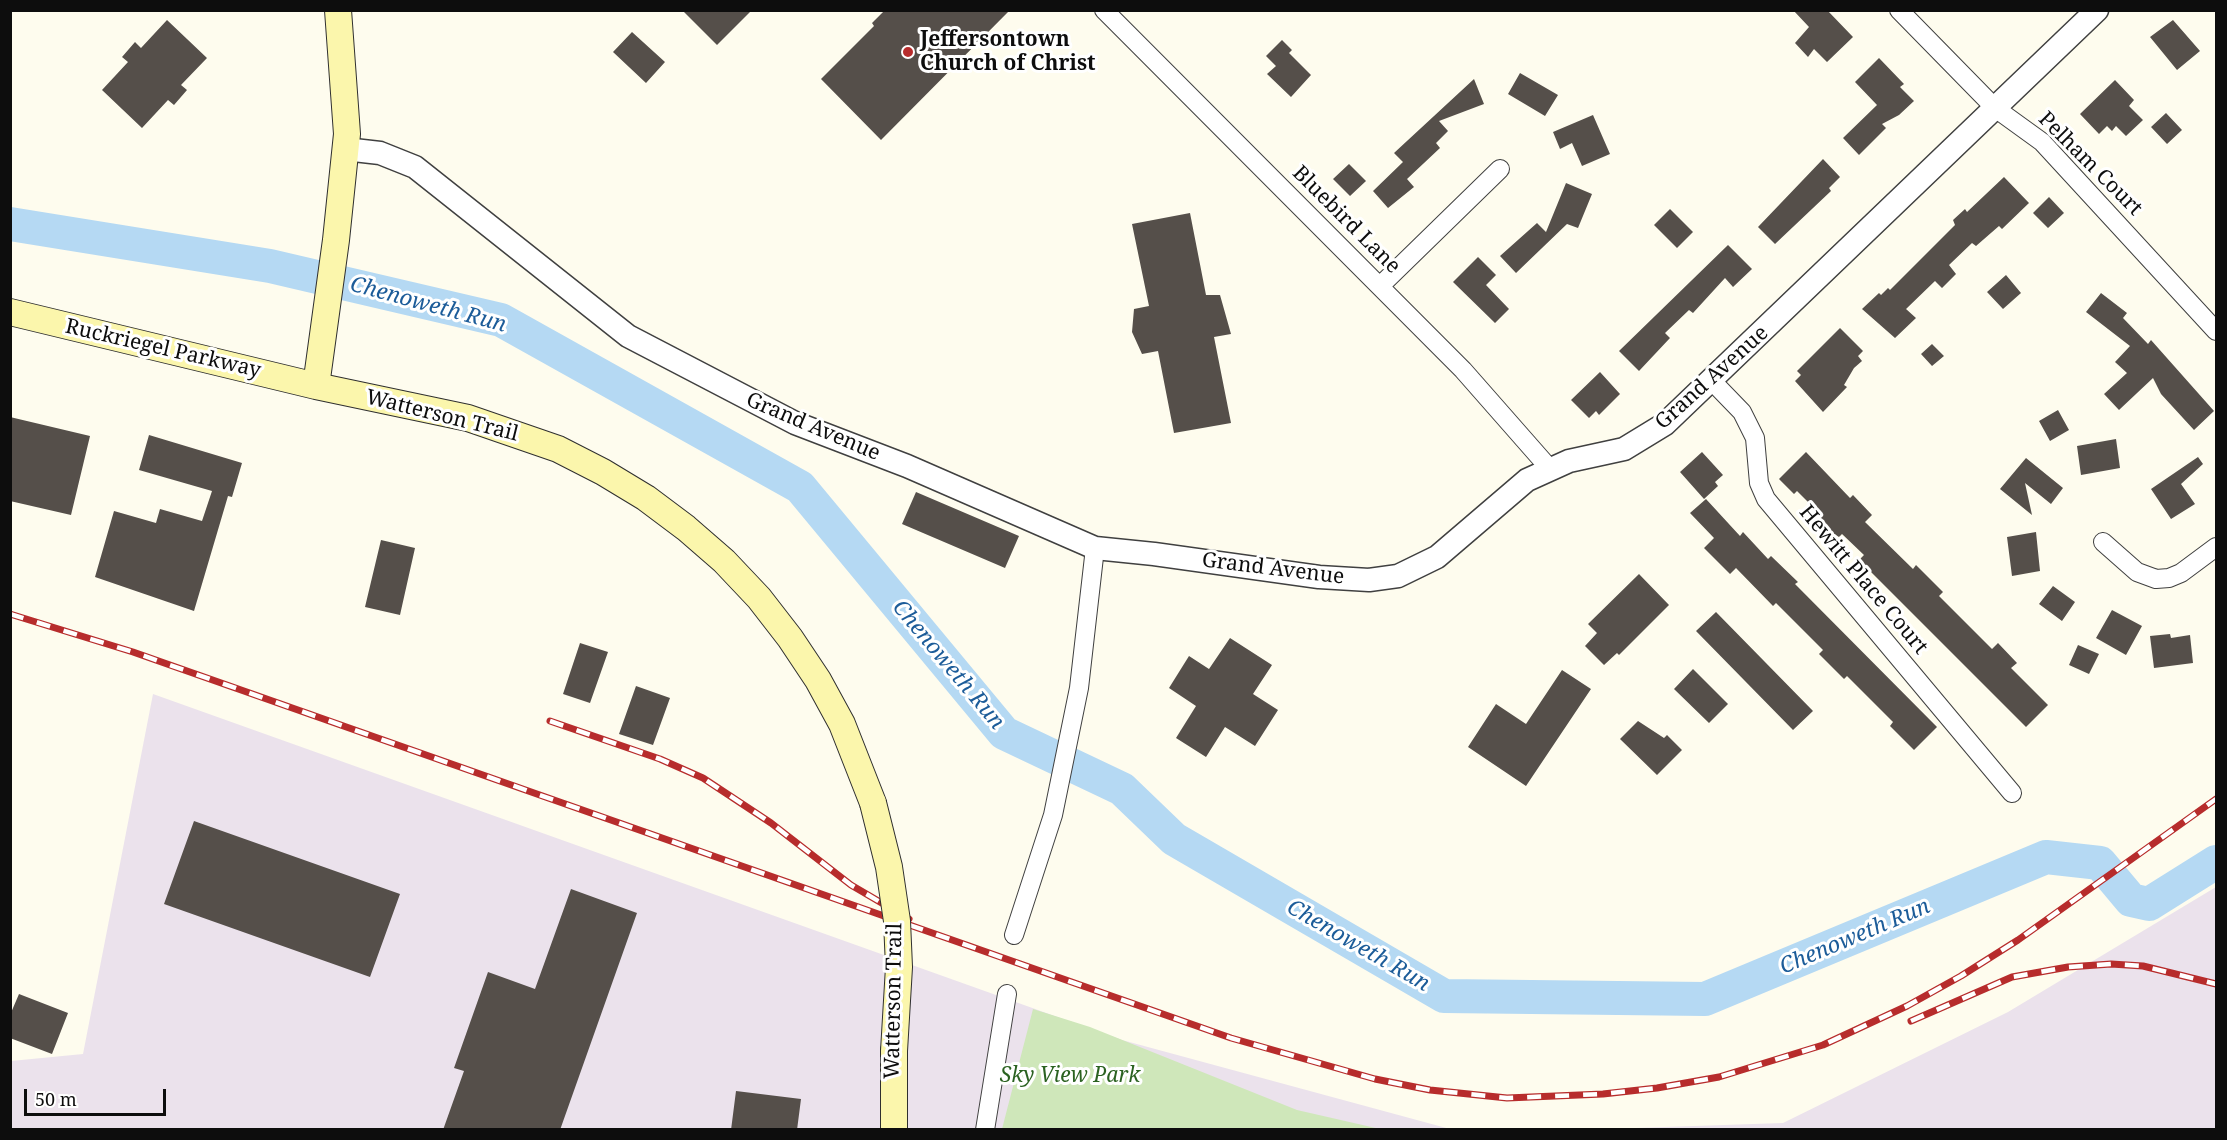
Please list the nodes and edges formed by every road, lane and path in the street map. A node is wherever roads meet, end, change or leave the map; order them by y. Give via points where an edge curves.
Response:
1 (338, 10) edge
2 (1104, 10) edge
3 (1899, 10) edge
4 (2097, 10) edge
5 (1995, 108) junction
6 (345, 149) junction
7 (1500, 169) dead end
8 (1380, 286) junction
9 (10, 312) edge
10 (2217, 331) edge
11 (1712, 381) junction
12 (316, 386) junction
13 (1550, 469) junction
14 (2103, 542) dead end
15 (2217, 547) edge
16 (1095, 548) junction
17 (2012, 793) dead end
18 (1014, 935) dead end
19 (1007, 994) dead end
20 (894, 1130) edge
21 (985, 1130) edge

1 - 6 main road
2 - 8 street, Bluebird Lane
3 - 5 street, Pelham Court
4 - 5 street, Grand Avenue
5 - 10 street, Pelham Court via 2042,142
5 - 11 street, Grand Avenue
6 - 12 main road
6 - 16 street, Grand Avenue via 380,153 415,167 628,336 795,423 907,466
7 - 8 street
8 - 13 street, Bluebird Lane via 1463,370
9 - 12 main road, Ruckriegel Parkway
11 - 13 street, Grand Avenue via 1644,439 1624,449
11 - 17 street, Hewitt Place Court via 1742,412 1755,438 1759,483 1766,499
12 - 20 main road, Watterson Trail, bridge via 468,418 520,434 603,472 686,528 731,569 790,638 842,724 873,803 889,867 899,967
13 - 16 street, Grand Avenue via 1527,480 1437,557 1398,576 1369,580 1319,577
14 - 15 street via 2137,572 2156,579 2181,573
16 - 18 street via 1086,636 1059,789
19 - 21 street

